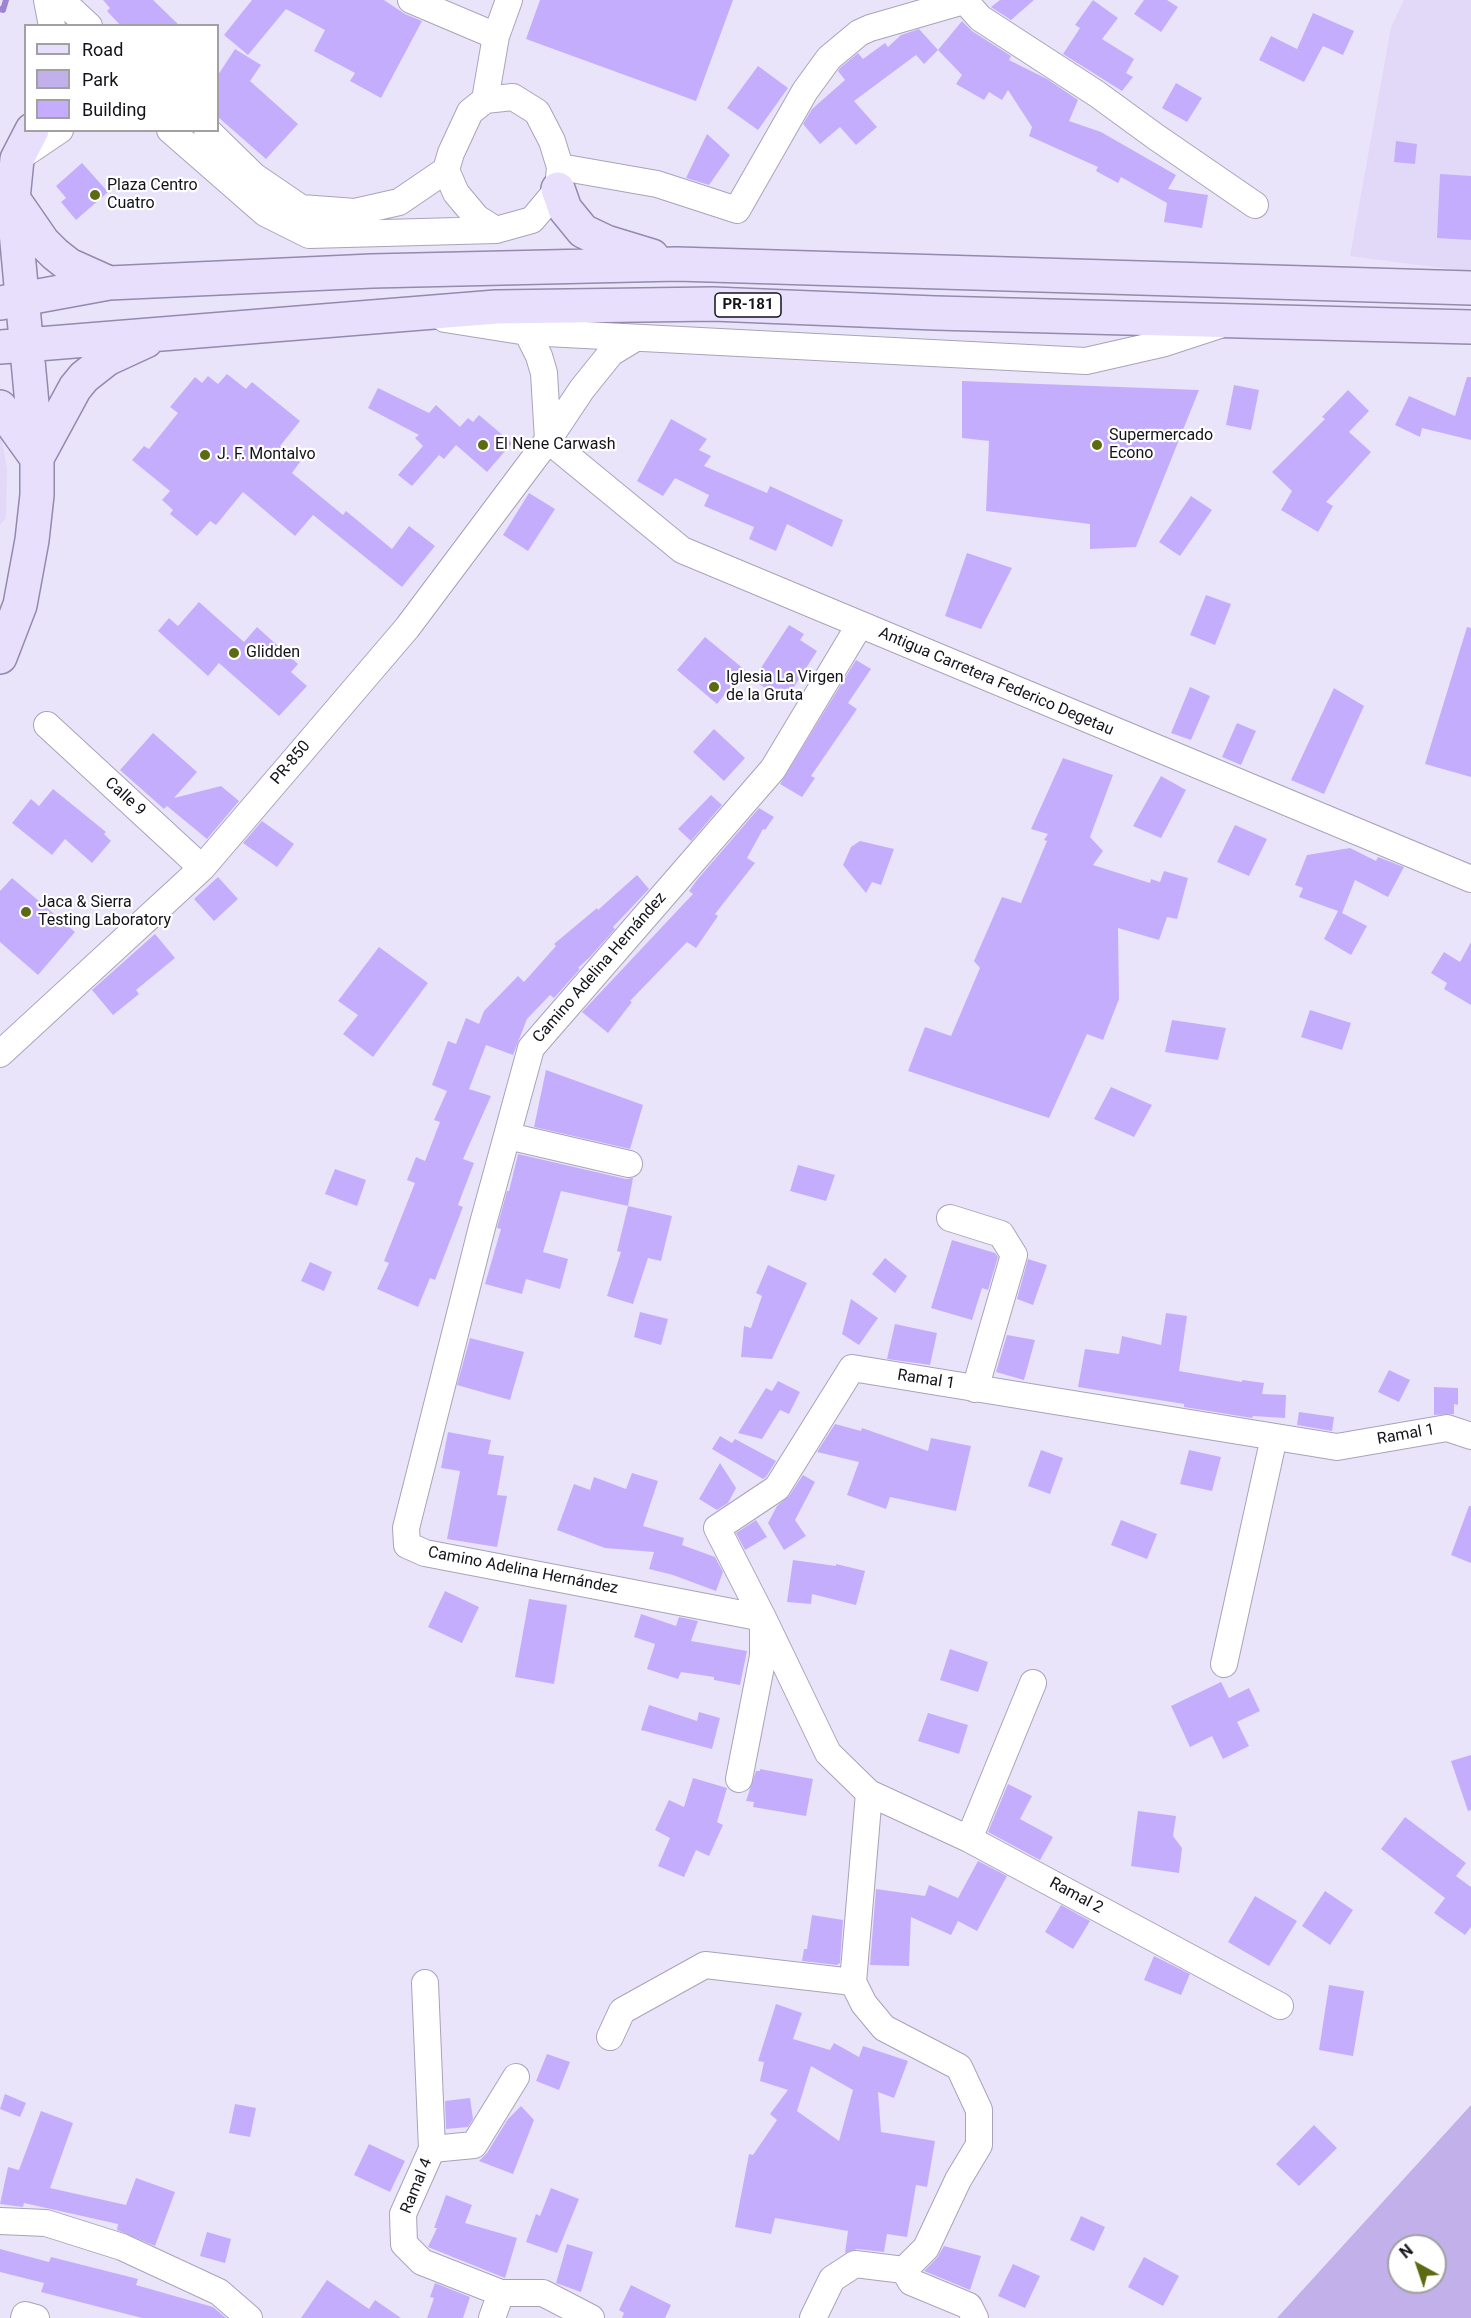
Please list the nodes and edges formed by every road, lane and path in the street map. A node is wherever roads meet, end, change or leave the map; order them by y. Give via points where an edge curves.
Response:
1 (47, 0) edge
2 (61, 0) edge
3 (411, 0) edge
4 (509, 0) edge
5 (966, 0) edge
6 (52, 24) edge
7 (87, 24) edge
8 (496, 36) junction
9 (485, 100) junction
10 (53, 132) edge
11 (172, 132) edge
12 (209, 132) edge
13 (25, 140) edge
14 (446, 171) junction
15 (559, 178) junction
16 (1255, 205) dead end
17 (6, 210) edge
18 (496, 230) junction
19 (677, 264) junction
20 (109, 283) junction
21 (1471, 288) edge
22 (10, 301) edge
23 (406, 314) junction
24 (1236, 320) junction
25 (1471, 327) edge
26 (165, 332) junction
27 (527, 332) junction
28 (634, 339) junction
29 (13, 345) edge
30 (0, 407) edge
31 (548, 440) junction
32 (38, 458) junction
33 (859, 626) junction
34 (0, 657) edge
35 (47, 725) dead end
36 (202, 868) junction
37 (1471, 879) edge
38 (0, 1054) edge
39 (508, 1136) junction
40 (629, 1164) dead end
41 (950, 1218) dead end
42 (975, 1389) junction
43 (1471, 1436) edge
44 (1274, 1437) junction
45 (764, 1618) junction
46 (1224, 1664) dead end
47 (1033, 1683) dead end
48 (739, 1779) dead end
49 (869, 1793) junction
50 (969, 1839) junction
51 (853, 1982) junction
52 (425, 1983) dead end
53 (1280, 2006) dead end
54 (610, 2037) dead end
55 (516, 2077) dead end
56 (432, 2149) junction
57 (0, 2221) edge
58 (904, 2270) junction
59 (501, 2293) junction
60 (24, 2318) edge
61 (36, 2318) edge
62 (249, 2318) edge
63 (492, 2318) edge
64 (591, 2318) edge
65 (813, 2318) edge
66 (975, 2318) edge

1 - 6 street
2 - 7 street
3 - 8 street
4 - 8 street
5 - 15 street via 870,28 829,58 805,91 737,210 657,184
5 - 16 street via 980,18
8 - 9 street
9 - 14 street via 470,112
9 - 15 street via 513,97 537,112 552,141
10 - 13 street
11 - 18 street via 265,213 309,235
12 - 14 street via 254,176 301,208 355,212 399,202
13 - 17 main road
14 - 18 street via 456,193 477,218
15 - 18 street via 532,220
15 - 19 main road via 564,209 582,231
17 - 20 main road via 69,264
17 - 22 main road
19 - 20 main road via 372,271
19 - 21 main road
20 - 22 main road
22 - 29 main road
23 - 24 main road, PR-181 via 496,307 713,304
23 - 26 main road, PR-181
23 - 27 street
24 - 25 main road, PR-181
24 - 28 street via 1165,343 1086,361
26 - 29 main road, PR-181
26 - 32 main road via 107,359 84,377
27 - 28 street
27 - 31 street via 544,373
28 - 31 street, PR-850 via 611,353
29 - 32 main road
30 - 32 main road
31 - 33 street, Antigua Carretera Federico Degetau via 682,550
31 - 36 street, PR-850 / PR-850 via 407,628
32 - 34 main road via 32,540 20,605
33 - 37 street, Antigua Carretera Federico Degetau
33 - 39 street, Camino Adelina Hernández via 773,768 531,1048
35 - 36 street, Calle 9
36 - 38 street, PR-850 / PR-850
39 - 40 street
39 - 45 street, Camino Adelina Hernández via 406,1528 407,1545 425,1553
41 - 42 street via 1001,1234 1014,1255
42 - 44 street, Ramal 1
42 - 45 street, Ramal 1 via 852,1368 777,1488 717,1528
43 - 44 street, Ramal 1 via 1447,1428 1337,1447
44 - 46 street
45 - 48 street, Ramal 1 via 763,1656
45 - 49 street via 828,1753
47 - 50 street
49 - 50 street, Ramal 2
49 - 51 street
50 - 53 street, Ramal 2
51 - 54 street via 705,1965 622,2011
51 - 58 street via 864,2004 884,2028 959,2067 979,2110 979,2145 926,2248
52 - 56 street, Ramal 4
55 - 56 street via 474,2145
56 - 59 street, Ramal 4 via 403,2214 404,2244 423,2262
57 - 62 street via 46,2223 122,2247 219,2292
58 - 65 street via 855,2264 832,2279
58 - 66 street via 911,2282 969,2306
59 - 63 street
59 - 64 street via 543,2293
60 - 61 street

